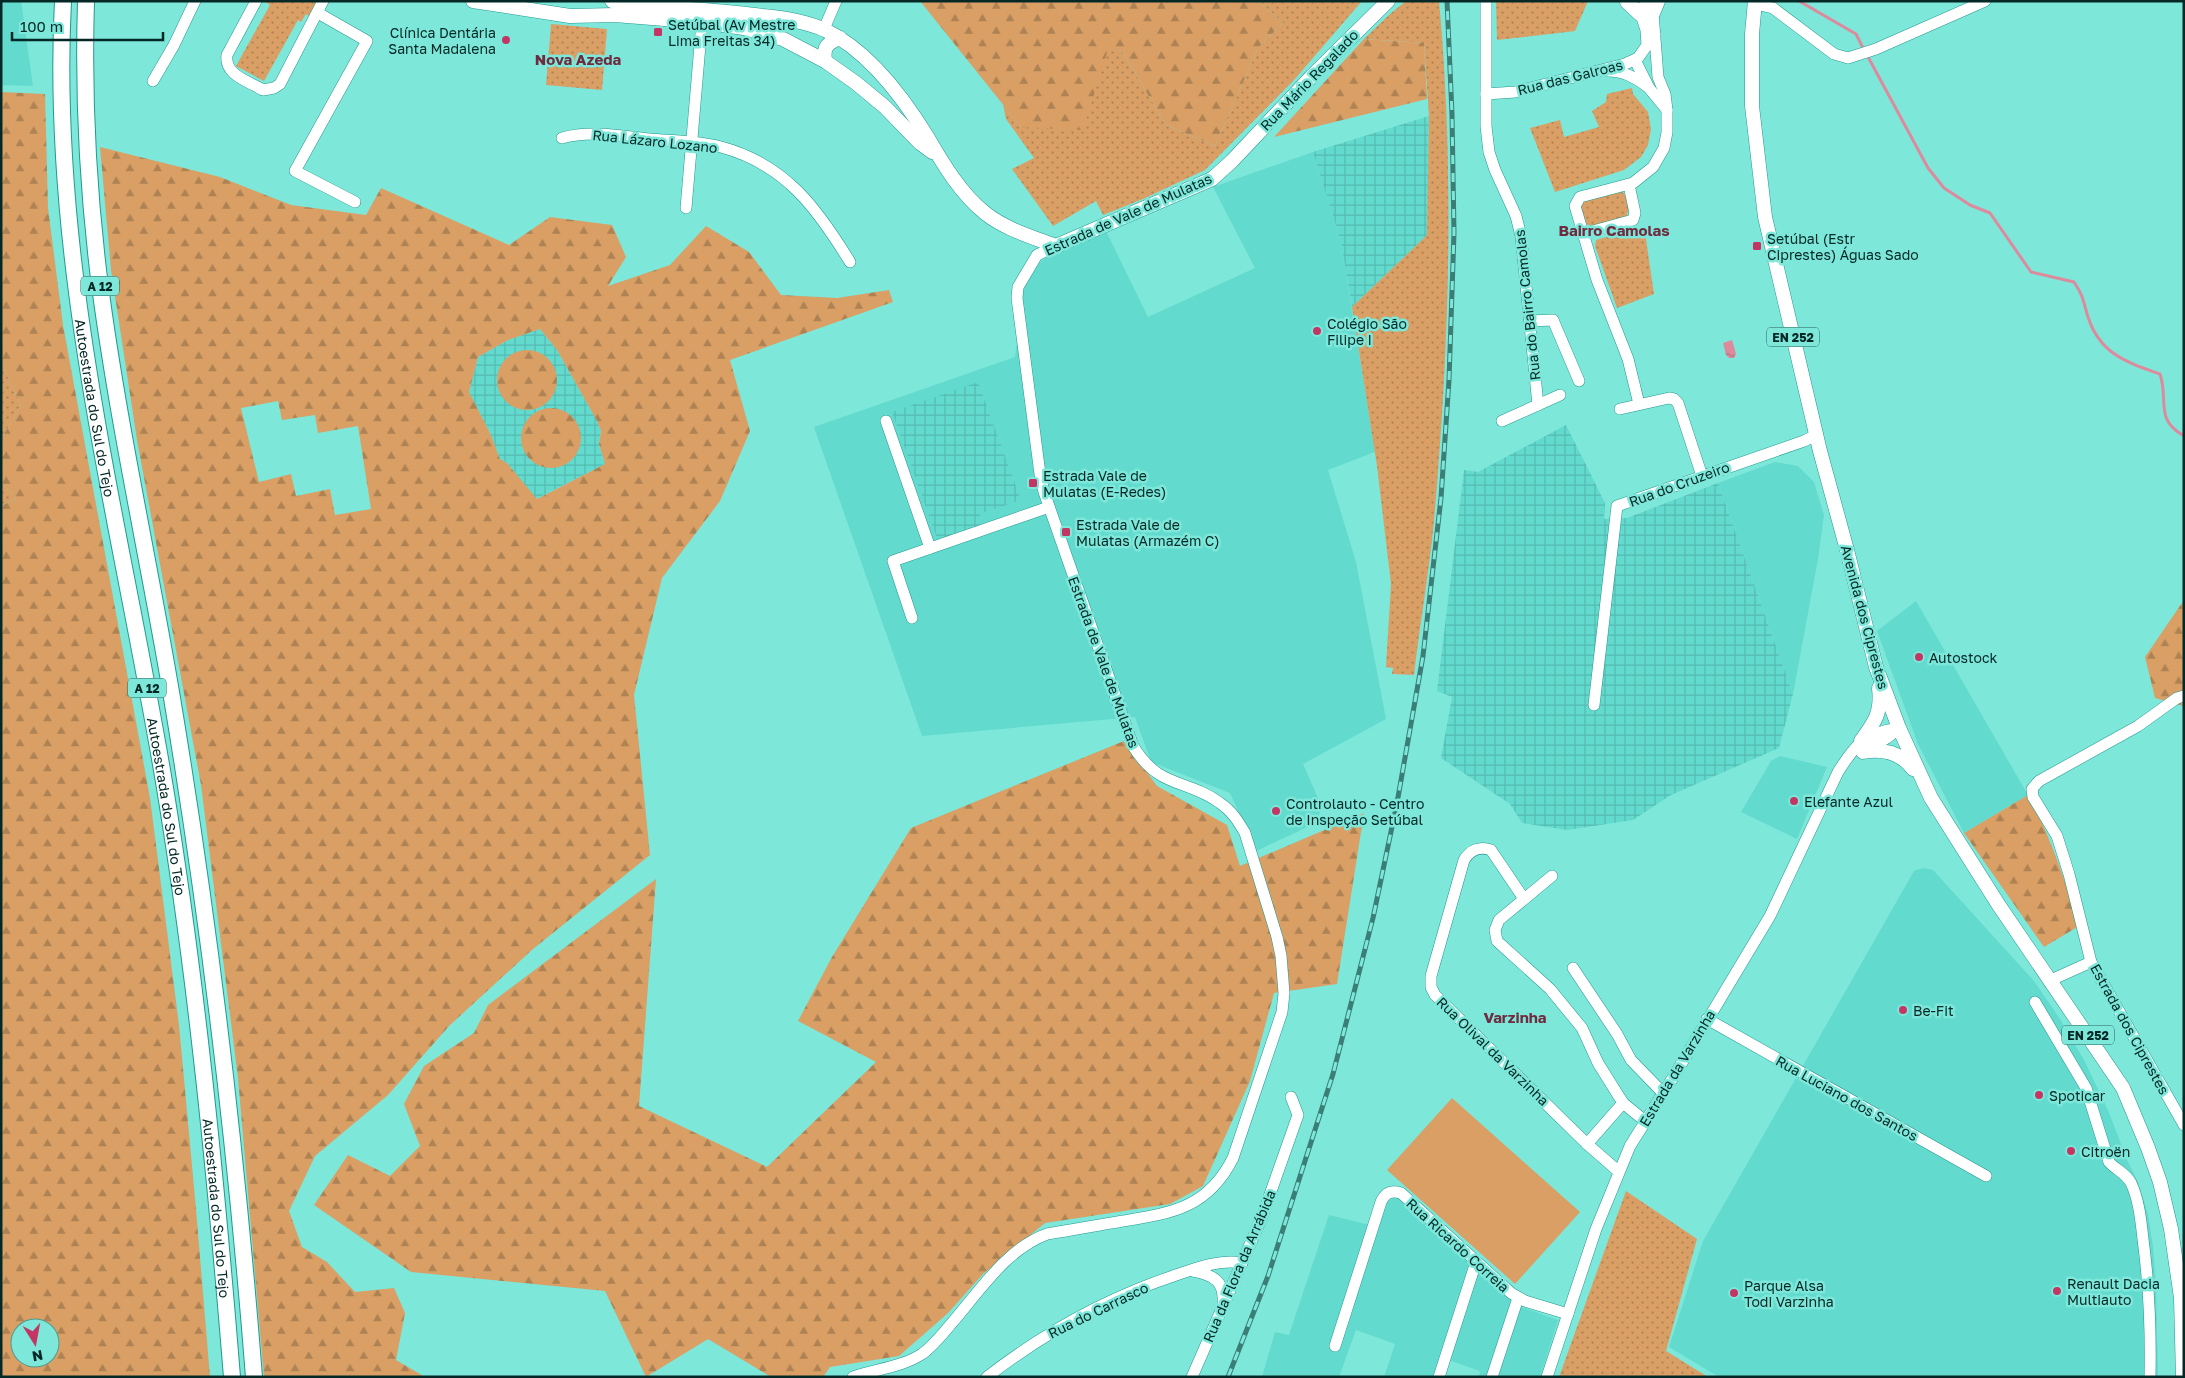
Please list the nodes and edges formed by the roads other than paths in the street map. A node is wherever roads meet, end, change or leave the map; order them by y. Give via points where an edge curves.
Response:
1 (63, 1) edge
2 (86, 1) edge
3 (196, 1) edge
4 (256, 1) edge
5 (323, 1) edge
6 (473, 1) edge
7 (612, 1) edge
8 (836, 1) edge
9 (1388, 1) edge
10 (1486, 1) edge
11 (1985, 1) edge
12 (1625, 2) edge
13 (1755, 3) edge
14 (710, 5) edge
15 (1648, 6) edge
16 (574, 8) edge
17 (318, 13) junction
18 (702, 22) junction
19 (806, 24) junction
20 (824, 29) junction
21 (1655, 34) junction
22 (840, 38) junction
23 (1647, 45) junction
24 (798, 46) junction
25 (1635, 60) junction
26 (825, 61) junction
27 (1605, 71) junction
28 (1658, 76) junction
29 (153, 81) dead end
30 (1649, 88) junction
31 (1486, 94) junction
32 (1667, 110) junction
33 (562, 138) dead end
34 (692, 142) junction
35 (938, 157) junction
36 (1232, 161) joint
37 (1629, 185) junction
38 (355, 202) dead end
39 (686, 208) dead end
40 (1582, 234) junction
41 (1056, 246) junction
42 (850, 262) dead end
43 (1530, 321) junction
44 (1579, 381) dead end
45 (1560, 395) dead end
46 (1639, 404) junction
47 (1538, 405) junction
48 (1620, 409) dead end
49 (886, 421) dead end
50 (1502, 421) dead end
51 (1816, 435) junction
52 (1702, 476) junction
53 (1049, 507) junction
54 (930, 548) junction
55 (912, 618) dead end
56 (1876, 667) junction
57 (2184, 696) edge
58 (1594, 705) dead end
59 (1898, 728) junction
60 (1862, 746) junction
61 (1922, 779) junction
62 (1552, 876) dead end
63 (1524, 899) junction
64 (2091, 962) junction
65 (1573, 968) dead end
66 (2052, 980) junction
67 (2035, 1002) dead end
68 (1707, 1019) junction
69 (1663, 1093) junction
70 (1291, 1097) dead end
71 (1623, 1103) junction
72 (1645, 1121) junction
73 (2184, 1125) edge
74 (1587, 1144) junction
75 (1618, 1171) junction
76 (1986, 1176) dead end
77 (1476, 1262) junction
78 (1242, 1263) junction
79 (1189, 1271) junction
80 (2182, 1288) edge
81 (1518, 1298) junction
82 (1222, 1309) junction
83 (1568, 1314) junction
84 (1335, 1346) dead end
85 (232, 1377) edge
86 (254, 1377) edge
87 (854, 1377) edge
88 (987, 1377) edge
89 (1192, 1377) edge
90 (1439, 1377) edge
91 (1492, 1377) edge
92 (1547, 1377) edge
93 (2150, 1377) edge
94 (2183, 1377) edge

1 - 85 highway, Autoestrada do Sul do Tejo / A 12 via 66,206 86,356 165,789 217,1186
2 - 86 highway, Autoestrada do Sul do Tejo / A 12 via 86,130 100,283 121,419 170,687 204,910 234,1152
3 - 29 street
4 - 17 street via 226,62 231,72 263,90 280,84
5 - 17 street
6 - 16 main road
7 - 14 main road
8 - 20 street
9 - 36 main road, Rua Mário Regalado
10 - 31 street, Rua do Bairro Camolas
11 - 13 street via 1848,58 1834,54 1773,8
12 - 15 main road
13 - 51 main road, Avenida dos Ciprestes / EN 252 via 1752,106 1760,191
14 - 19 main road
15 - 21 street
15 - 23 street
16 - 18 main road
17 - 38 street via 367,41 295,171
18 - 24 main road via 744,28
18 - 34 street
19 - 20 main road
19 - 24 main road via 809,37
20 - 22 main road
21 - 23 street, Rua das Galroas
21 - 28 street
22 - 26 main road via 826,46
22 - 35 main road via 881,74
23 - 25 street, Rua das Galroas
24 - 26 main road
25 - 27 street, Rua das Galroas
25 - 28 street via 1649,66
25 - 30 street
26 - 35 main road via 885,106
27 - 30 street via 1628,74
27 - 31 street, Rua das Galroas via 1515,92
28 - 32 street
30 - 32 street
31 - 43 street, Rua do Bairro Camolas via 1489,152 1521,236
32 - 37 street via 1667,138 1660,156 1653,167
33 - 34 street, Rua Lázaro Lozano via 587,134
34 - 39 street
34 - 42 street, Rua Lázaro Lozano via 739,153 781,175 815,209
35 - 41 main road via 983,212 1004,225
36 - 41 main road, Estrada de Vale de Mulatas via 1207,182
37 - 40 street via 1635,213 1633,220
37 - 40 street via 1578,198 1575,206
40 - 46 street via 1628,359
41 - 53 street, Estrada de Vale de Mulatas via 1037,254 1018,287 1017,298 1040,474
43 - 44 street via 1554,321
43 - 47 street, Rua do Bairro Camolas
45 - 47 street
46 - 48 street
46 - 52 street via 1669,398 1676,400
47 - 50 street
49 - 54 street
51 - 52 street, Rua do Cruzeiro
51 - 56 main road, Avenida dos Ciprestes / EN 252
52 - 58 street, Rua do Cruzeiro via 1617,506
53 - 54 street
53 - 87 street, Estrada de Vale de Mulatas via 1133,746 1147,765 1161,776 1221,803 1245,833 1277,937 1284,975 1282,1012 1232,1158 1211,1190 1192,1204 1169,1213 1036,1238 1006,1261 926,1350 899,1365
54 - 55 street via 893,561
56 - 59 main road, Avenida dos Ciprestes / EN 252
56 - 60 main road via 1880,708
57 - 64 street, Estrada dos Ciprestes via 2138,726 2039,781 2032,789 2033,797 2056,836 2069,874
59 - 60 street, Estrada da Varzinha via 1876,732
59 - 61 main road, Avenida dos Ciprestes / EN 252
60 - 61 main road via 1883,750 1906,760
60 - 68 street, Estrada da Varzinha via 1852,750 1838,772 1770,916
61 - 66 main road, Avenida dos Ciprestes / EN 252 via 1949,828
62 - 63 street
63 - 71 street via 1499,920 1495,930 1497,941 1550,989 1582,1028
63 - 74 street, Rua Olival da Varzinha via 1491,850 1480,849 1469,854 1464,860 1431,976 1431,987 1435,995
64 - 66 street
64 - 73 street, Estrada dos Ciprestes
65 - 69 street via 1631,1060
66 - 80 main road, Avenida dos Ciprestes / EN 252 via 2123,1088 2160,1182
67 - 93 street via 2086,1088 2109,1162 2125,1174 2134,1191 2145,1253
68 - 69 street, Estrada da Varzinha
68 - 76 street, Rua Luciano dos Santos
69 - 72 street, Estrada da Varzinha
70 - 78 street, Rua da Flora da Arrábida via 1298,1115
71 - 72 street
71 - 74 street
72 - 75 street, Estrada da Varzinha
74 - 75 street
75 - 83 street, Estrada da Varzinha
77 - 81 street, Rua Ricardo Correia
77 - 84 street, Rua Ricardo Correia via 1401,1193 1386,1194
77 - 90 street
78 - 79 street, Rua do Carrasco via 1229,1261
78 - 82 street, Rua da Flora da Arrábida
79 - 82 street via 1208,1274 1215,1279 1222,1292
79 - 88 street, Rua do Carrasco via 1144,1286 1080,1316
80 - 94 main road, Avenida dos Ciprestes / EN 252
81 - 83 street, Rua Ricardo Correia
81 - 91 street
82 - 89 street, Rua da Flora da Arrábida
83 - 92 street, Estrada da Varzinha

